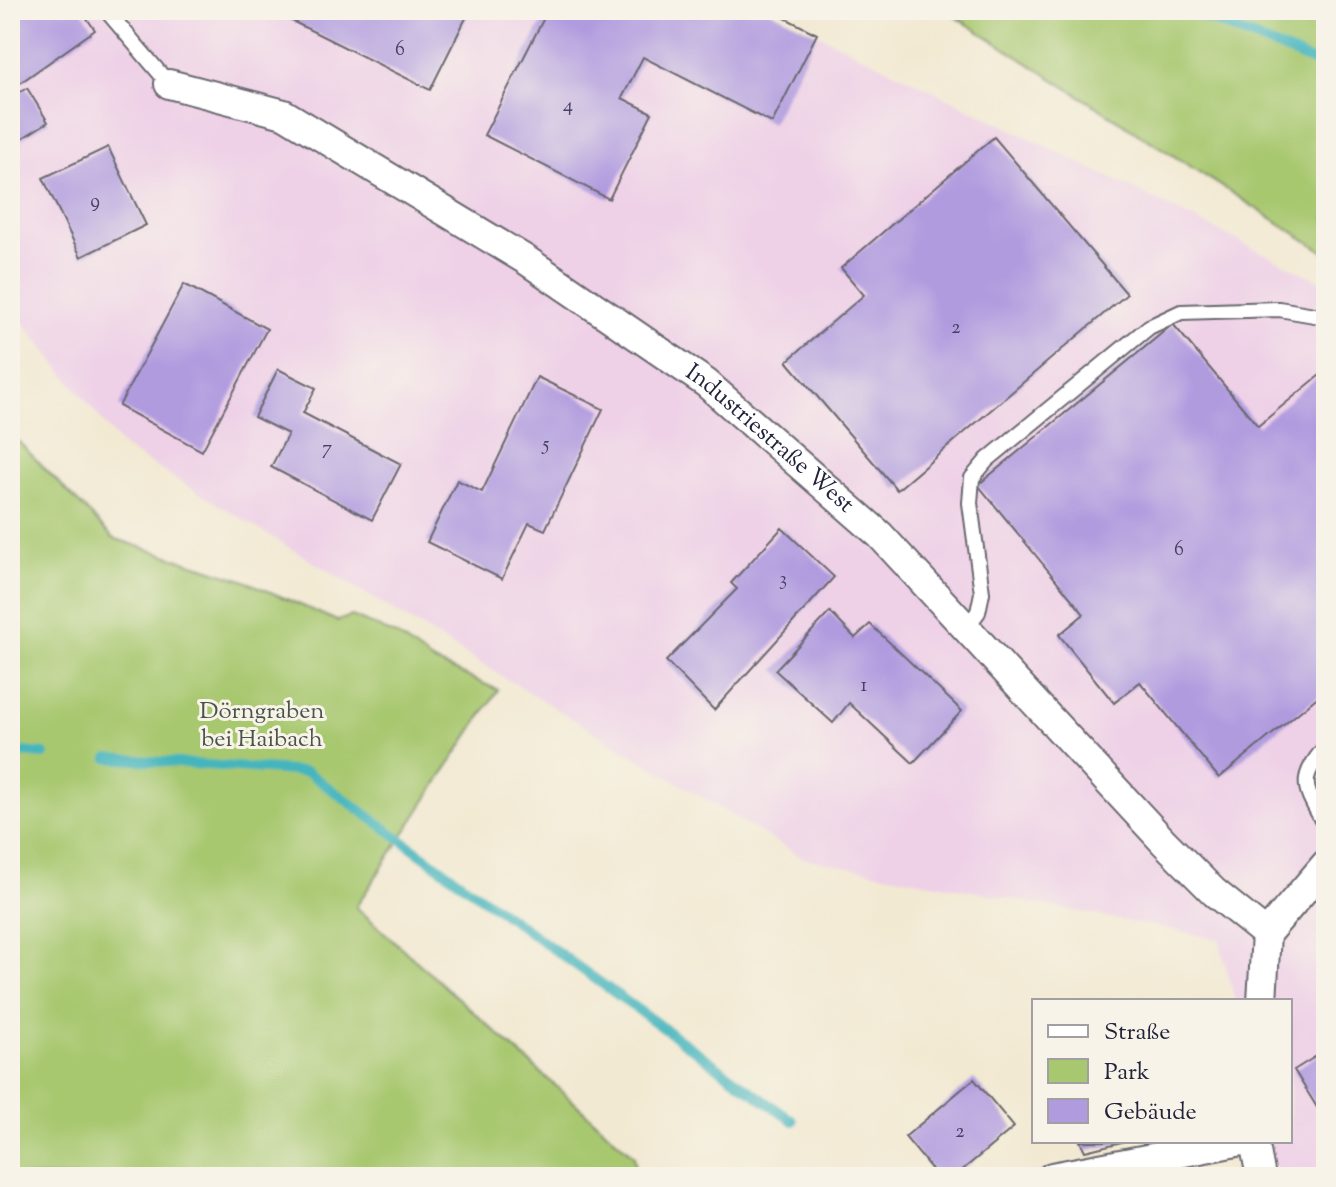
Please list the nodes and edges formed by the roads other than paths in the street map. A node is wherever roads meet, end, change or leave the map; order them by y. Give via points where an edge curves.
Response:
1 (106, 10) edge
2 (169, 84) joint
3 (1326, 317) edge
4 (966, 628) junction
5 (1326, 746) edge
6 (1326, 828) edge
7 (1326, 864) edge
8 (1266, 934) junction
9 (1262, 999) edge
10 (1231, 1143) edge
11 (1254, 1143) edge
12 (1052, 1177) edge
13 (1261, 1177) edge

1 - 2 lane
2 - 4 street, Industriestraße West via 284,114 565,286 706,383 880,535
3 - 4 lane via 1279,309 1181,312 1149,327 987,460 972,478 970,503 982,593 978,612
4 - 8 street, Industriestraße West via 1164,842
5 - 6 lane via 1307,769 1307,789
7 - 8 street
8 - 9 street
10 - 12 street
11 - 13 street

